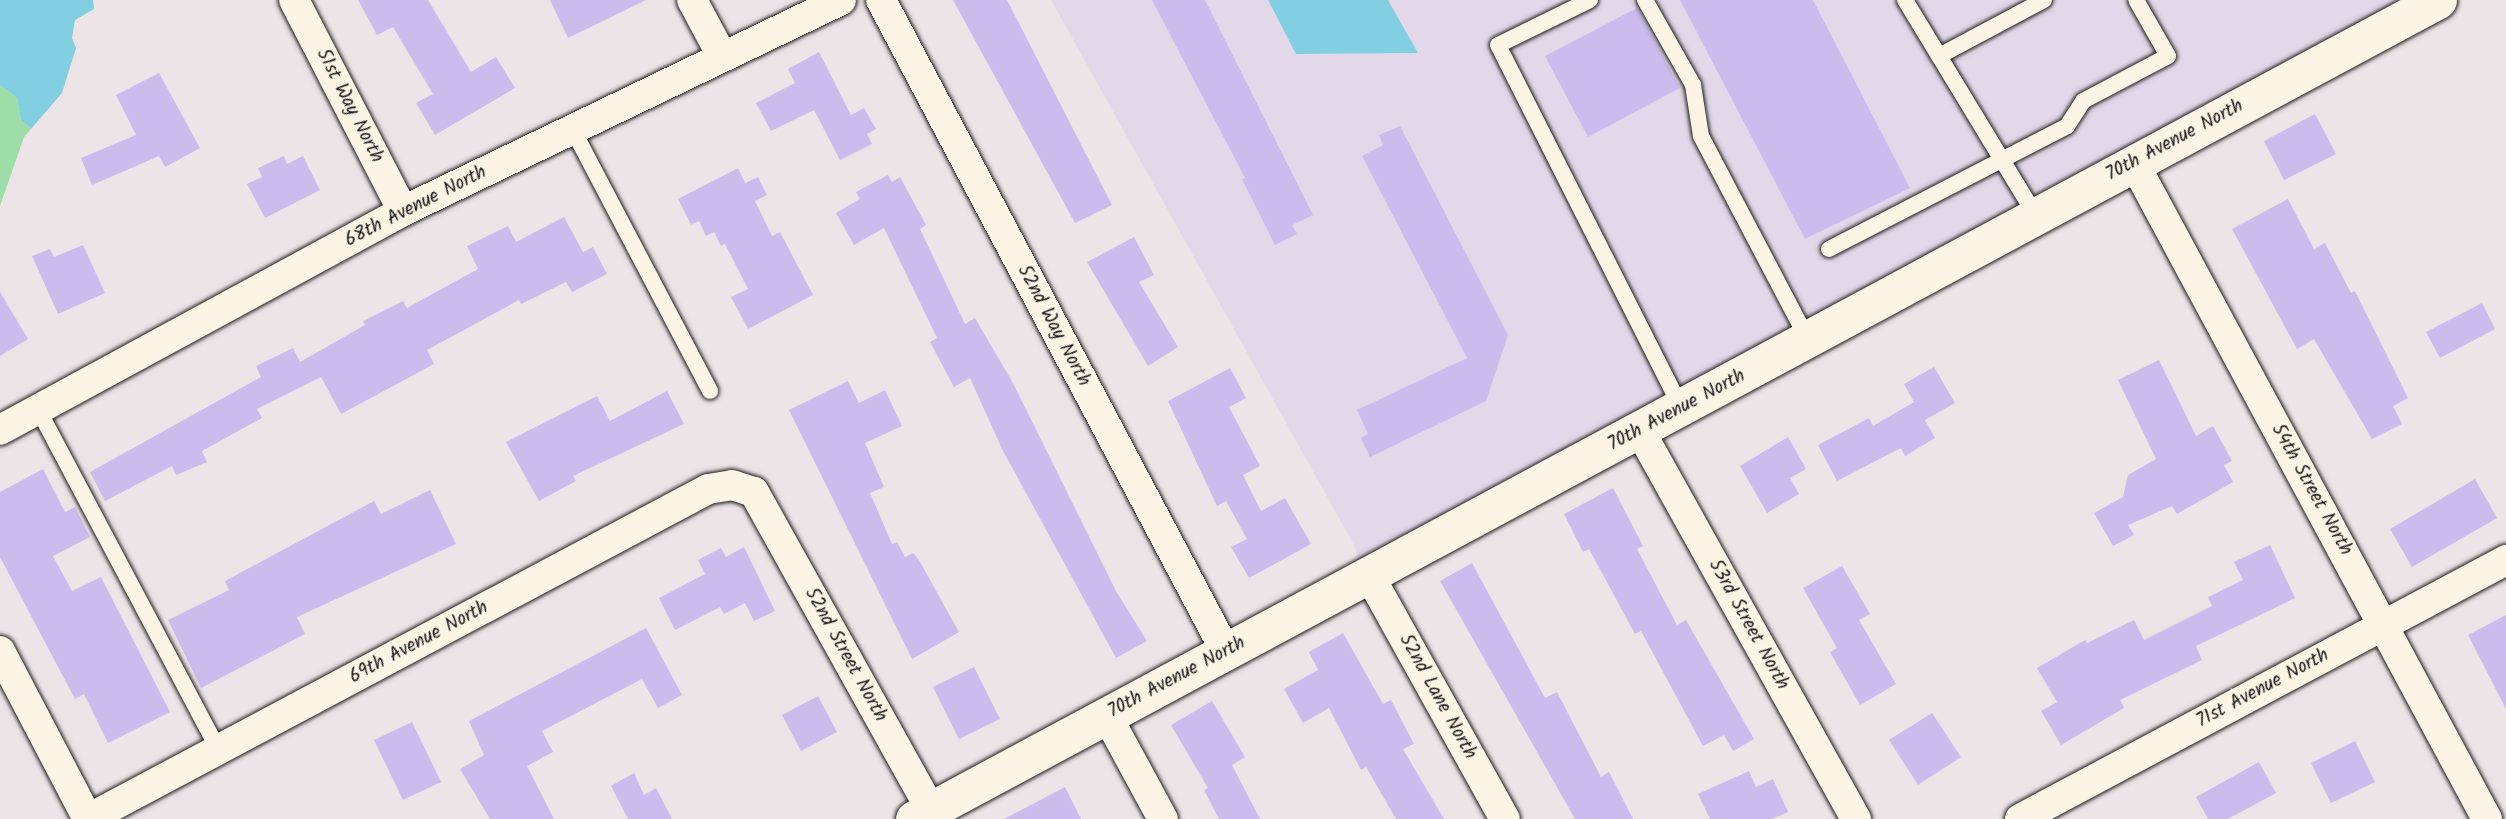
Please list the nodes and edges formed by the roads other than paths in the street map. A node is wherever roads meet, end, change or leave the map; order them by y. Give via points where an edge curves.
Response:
1 (294, 0) edge
2 (692, 0) edge
3 (841, 0) edge
4 (881, 0) edge
5 (1590, 0) edge
6 (1645, 0) edge
7 (2044, 0) edge
8 (2136, 0) edge
9 (2438, 0) edge
10 (1912, 2) edge
11 (722, 56) junction
12 (1939, 56) junction
13 (572, 128) junction
14 (2002, 161) junction
15 (2134, 163) junction
16 (403, 211) junction
17 (2036, 216) junction
18 (1829, 249) dead end
19 (1808, 340) junction
20 (710, 391) dead end
21 (1681, 408) junction
22 (38, 410) junction
23 (0, 430) edge
24 (1640, 431) junction
25 (754, 492) joint
26 (2506, 560) edge
27 (1369, 575) junction
28 (2384, 624) junction
29 (0, 651) edge
30 (1226, 652) junction
31 (1107, 716) junction
32 (218, 749) junction
33 (927, 816) edge
34 (88, 819) edge
35 (1163, 819) edge
36 (1505, 819) edge
37 (1856, 819) edge
38 (2020, 819) edge
39 (2487, 819) edge

1 - 16 street, 51st Way North
2 - 11 street
3 - 11 street, 68th Avenue North
4 - 30 street, 52nd Way North
5 - 21 lane via 1498,45
6 - 19 lane via 1693,85 1701,136
7 - 12 lane
8 - 14 lane via 2168,56 2083,101 2067,126
9 - 15 street, 70th Avenue North
10 - 12 lane
11 - 13 street, 68th Avenue North
12 - 14 lane
13 - 16 street, 68th Avenue North
13 - 20 lane
14 - 17 lane
14 - 18 lane
15 - 17 street, 70th Avenue North
15 - 28 street, 54th Street North
16 - 22 street, 68th Avenue North
17 - 19 street, 70th Avenue North
19 - 21 street, 70th Avenue North
21 - 24 street, 70th Avenue North
22 - 23 street, 68th Avenue North
22 - 32 lane
24 - 27 street, 70th Avenue North
24 - 37 street, 53rd Street North
25 - 32 street, 69th Avenue North via 732,485 708,489
25 - 33 street, 52nd Street North
26 - 28 street, 71st Avenue North
27 - 30 street, 70th Avenue North
27 - 36 street, 52nd Lane North
28 - 38 street, 71st Avenue North
28 - 39 street, 54th Street North
29 - 34 street
30 - 31 street, 70th Avenue North
31 - 33 street, 70th Avenue North
31 - 35 street
32 - 34 street, 69th Avenue North

